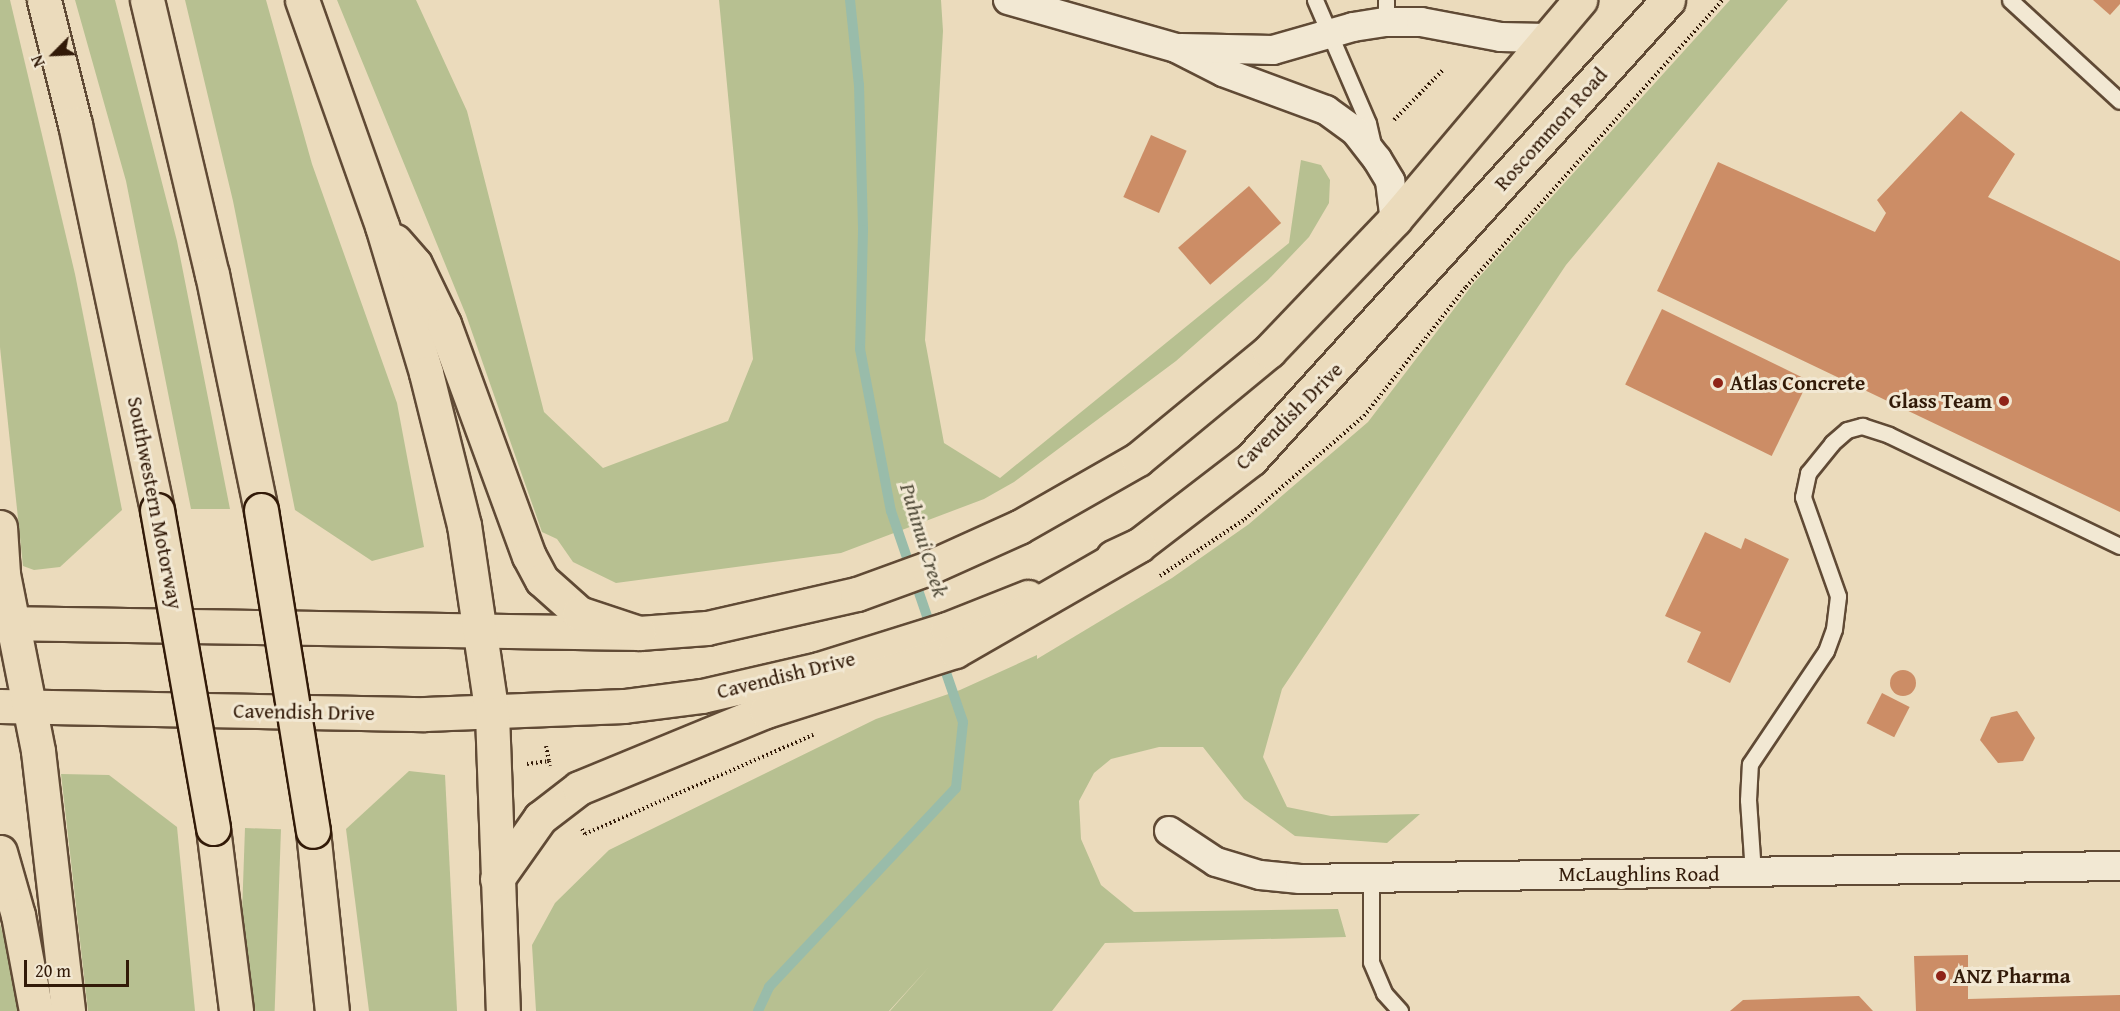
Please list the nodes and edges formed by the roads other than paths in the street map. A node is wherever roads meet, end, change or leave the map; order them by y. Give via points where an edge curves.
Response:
1 (44, 0) edge
2 (147, 0) edge
3 (302, 0) edge
4 (1008, 0) edge
5 (1315, 0) edge
6 (1580, 0) edge
7 (1668, 0) edge
8 (2010, 0) edge
9 (1386, 11) edge
10 (1327, 35) junction
11 (1546, 38) junction
12 (1176, 48) junction
13 (2120, 101) edge
14 (1377, 159) junction
15 (1395, 219) junction
16 (382, 226) junction
17 (1435, 259) joint
18 (0, 527) edge
19 (2120, 546) edge
20 (8, 623) edge
21 (639, 633) junction
22 (480, 634) junction
23 (883, 663) junction
24 (15, 707) edge
25 (492, 714) junction
26 (1169, 831) dead end
27 (0, 852) edge
28 (2120, 866) edge
29 (1754, 873) junction
30 (1371, 876) junction
31 (497, 879) junction
32 (36, 1011) edge
33 (68, 1011) edge
34 (236, 1011) edge
35 (332, 1011) edge
36 (503, 1011) edge
37 (1400, 1011) edge

1 - 34 main road, Southwestern Motorway, bridge via 75,124 157,510 213,828
2 - 35 main road, bridge via 209,263 261,510 313,831
3 - 16 main road
4 - 12 street
5 - 10 lane
6 - 11 main road
7 - 17 main road, Roscommon Road
8 - 13 lane
9 - 10 street
9 - 11 street via 1421,22 1501,37
10 - 12 street via 1273,50
10 - 14 lane via 1368,123
11 - 15 main road
12 - 14 street via 1223,72 1326,110 1355,131
14 - 15 street via 1390,181
15 - 21 main road via 1269,351 1138,459 997,538 857,594 707,628
16 - 21 main road via 415,264 444,324 529,556 542,580 579,614
16 - 22 main road via 449,462 464,525
17 - 23 main road, Cavendish Drive via 1251,459 1139,544 1021,608 955,651
18 - 20 main road
19 - 29 lane via 1889,435 1862,426 1847,430 1832,443 1808,473 1803,497 1838,596 1834,629 1826,651 1750,764 1748,800
20 - 22 main road
20 - 24 main road
21 - 22 main road
22 - 25 main road
23 - 25 main road, Cavendish Drive via 702,696 624,706
23 - 31 main road via 579,788 535,823
24 - 25 main road, Cavendish Drive
24 - 33 main road
25 - 31 main road
26 - 30 street, McLaughlins Road via 1216,862 1260,875 1300,879
27 - 32 main road via 18,915
28 - 29 street, McLaughlins Road
29 - 30 street, McLaughlins Road
30 - 37 lane via 1371,962 1384,993
31 - 36 main road

